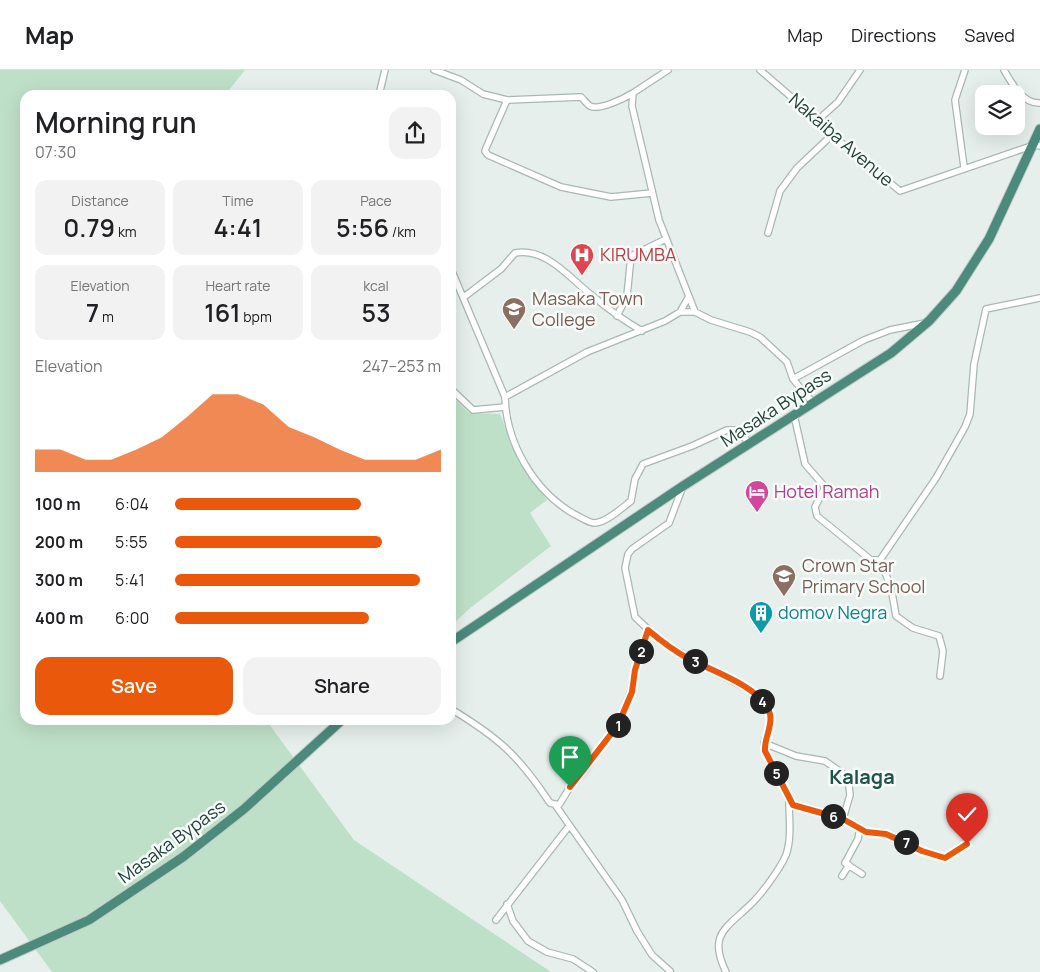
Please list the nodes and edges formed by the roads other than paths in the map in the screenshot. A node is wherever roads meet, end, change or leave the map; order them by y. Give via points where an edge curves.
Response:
1 (385, 70) edge
2 (434, 70) edge
3 (668, 70) edge
4 (760, 70) edge
5 (860, 70) edge
6 (965, 70) edge
7 (1004, 70) edge
8 (380, 90) edge
9 (634, 93) junction
10 (623, 99) junction
11 (507, 100) junction
12 (1040, 103) edge
13 (632, 106) junction
14 (818, 120) junction
15 (1040, 129) edge
16 (832, 135) junction
17 (1037, 146) edge
18 (964, 167) junction
19 (652, 193) junction
20 (768, 233) dead end
21 (666, 239) junction
22 (456, 280) edge
23 (464, 297) junction
24 (688, 298) junction
25 (1040, 298) edge
26 (680, 312) junction
27 (695, 312) junction
28 (617, 316) junction
29 (930, 321) junction
30 (642, 331) junction
31 (790, 367) junction
32 (802, 374) junction
33 (793, 379) junction
34 (456, 394) edge
35 (505, 397) junction
36 (813, 403) junction
37 (505, 407) junction
38 (794, 415) junction
39 (751, 443) junction
40 (683, 486) junction
41 (880, 560) junction
42 (648, 630) junction
43 (456, 639) edge
44 (940, 676) dead end
45 (456, 712) edge
46 (336, 725) edge
47 (764, 743) junction
48 (964, 798) dead end
49 (789, 800) junction
50 (556, 806) junction
51 (843, 819) junction
52 (569, 826) junction
53 (860, 828) junction
54 (849, 865) junction
55 (862, 874) dead end
56 (842, 876) dead end
57 (507, 904) junction
58 (496, 920) dead end
59 (0, 960) edge
60 (670, 971) edge
61 (593, 972) edge
62 (726, 972) edge

1 - 8 street
2 - 11 street via 461,80 483,94
3 - 9 street
4 - 14 street, Nakaiba Avenue
5 - 14 street via 838,102
6 - 18 street via 955,100
7 - 12 street via 1012,85 1027,100
9 - 10 street
9 - 13 street
10 - 11 street via 600,107 589,106 581,97
10 - 13 street
11 - 19 street via 486,148 488,155 561,187 611,197
13 - 19 street
14 - 16 street, Nakaiba Avenue
15 - 17 highway, Masaka Bypass
16 - 18 street, Nakaiba Avenue via 900,191
16 - 20 street via 797,168 780,191
17 - 18 street, Nakaiba Avenue
17 - 29 highway, Masaka Bypass via 970,271
19 - 21 street
21 - 24 street
21 - 28 street via 631,256 627,296
22 - 23 street
23 - 28 street via 501,269 515,253 527,252 562,269
23 - 35 street
24 - 26 street
24 - 27 street
25 - 41 street via 986,309 974,364 972,401 966,427 936,478
26 - 27 street
26 - 30 street
27 - 31 street via 760,337
28 - 30 street
29 - 32 street via 864,340
29 - 36 highway, Masaka Bypass via 891,353
30 - 35 street via 586,352
31 - 32 street
31 - 33 street
32 - 33 street
33 - 36 street
34 - 37 street via 473,410
35 - 37 street
36 - 38 highway, Masaka Bypass
37 - 39 street via 519,453 530,472 556,503 594,523 631,501 635,479 643,464 727,430 734,430
38 - 39 highway, Masaka Bypass
38 - 41 street via 805,464 825,487 815,507 817,516 871,560
39 - 40 highway, Masaka Bypass
40 - 42 street via 670,523 632,549 626,560 631,609
40 - 43 highway, Masaka Bypass
41 - 44 street via 891,587 896,616 913,628 940,636 943,651
42 - 47 street via 663,643 749,690 763,703 770,713 771,722
42 - 50 street via 635,670 632,692 618,725
45 - 50 street via 503,743 550,803
46 - 59 highway, Masaka Bypass via 244,809 183,857 89,920
47 - 49 street
47 - 51 street via 796,756 825,761 848,777 850,795
48 - 53 street via 967,844 945,858 922,851 893,836
49 - 51 street via 800,808
49 - 62 street via 789,838 785,855 758,898 730,922 719,937 717,945
50 - 52 street
51 - 53 street
52 - 57 street
52 - 60 street via 622,900 652,955
53 - 54 street via 845,863
54 - 55 street
54 - 56 street
57 - 58 street
57 - 61 street via 513,921 528,941 547,952 573,959

